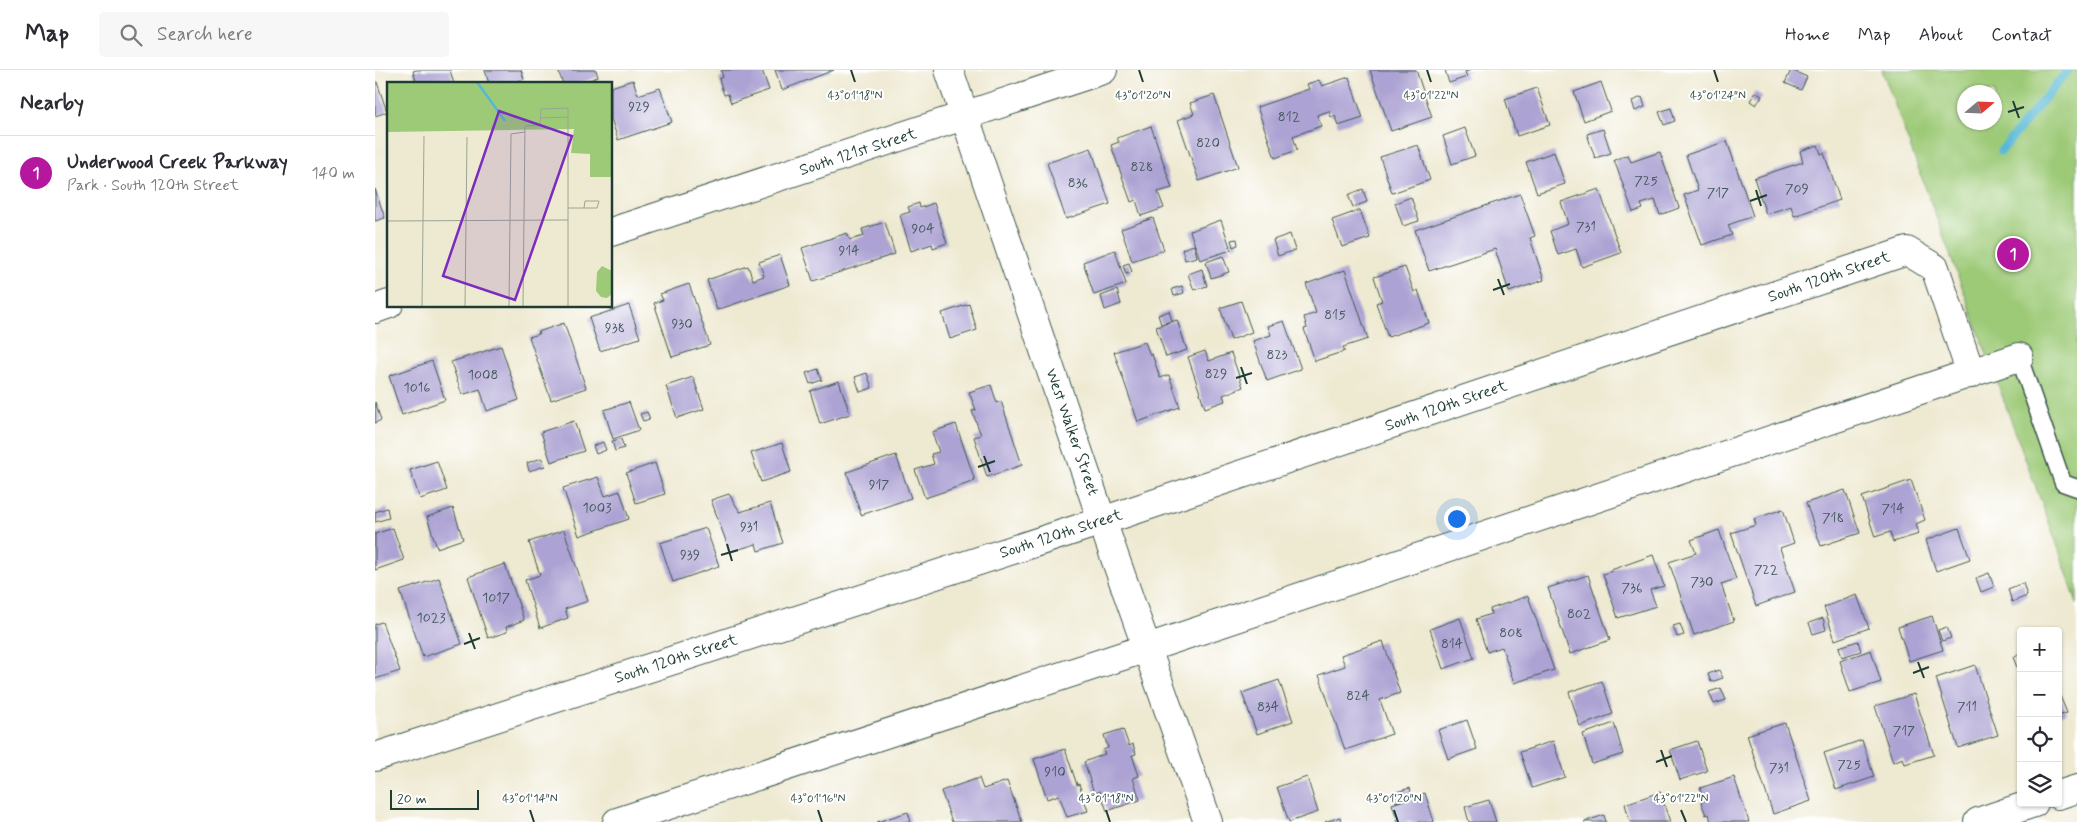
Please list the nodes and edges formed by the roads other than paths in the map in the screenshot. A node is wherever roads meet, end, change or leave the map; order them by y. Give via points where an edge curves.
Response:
1 (949, 70) edge
2 (1103, 70) edge
3 (965, 117) junction
4 (613, 231) edge
5 (387, 305) edge
6 (375, 309) edge
7 (2019, 358) joint
8 (1971, 374) junction
9 (2077, 488) edge
10 (1102, 521) junction
11 (1147, 648) junction
12 (375, 757) edge
13 (2077, 789) edge
14 (2062, 794) edge
15 (2022, 807) edge
16 (617, 822) edge
17 (1207, 822) edge
18 (1978, 822) edge

1 - 3 street, West Walker Street
2 - 3 street, South 121st Street
3 - 4 street, South 121st Street
3 - 10 street, West Walker Street
5 - 6 street
7 - 8 street
7 - 9 lane via 2063,483
8 - 10 street, South 120th Street via 1935,268 1907,251
8 - 11 street
10 - 11 street, West Walker Street
10 - 12 street, South 120th Street
11 - 16 street
11 - 17 street, West Walker Street
13 - 14 street
15 - 18 street

